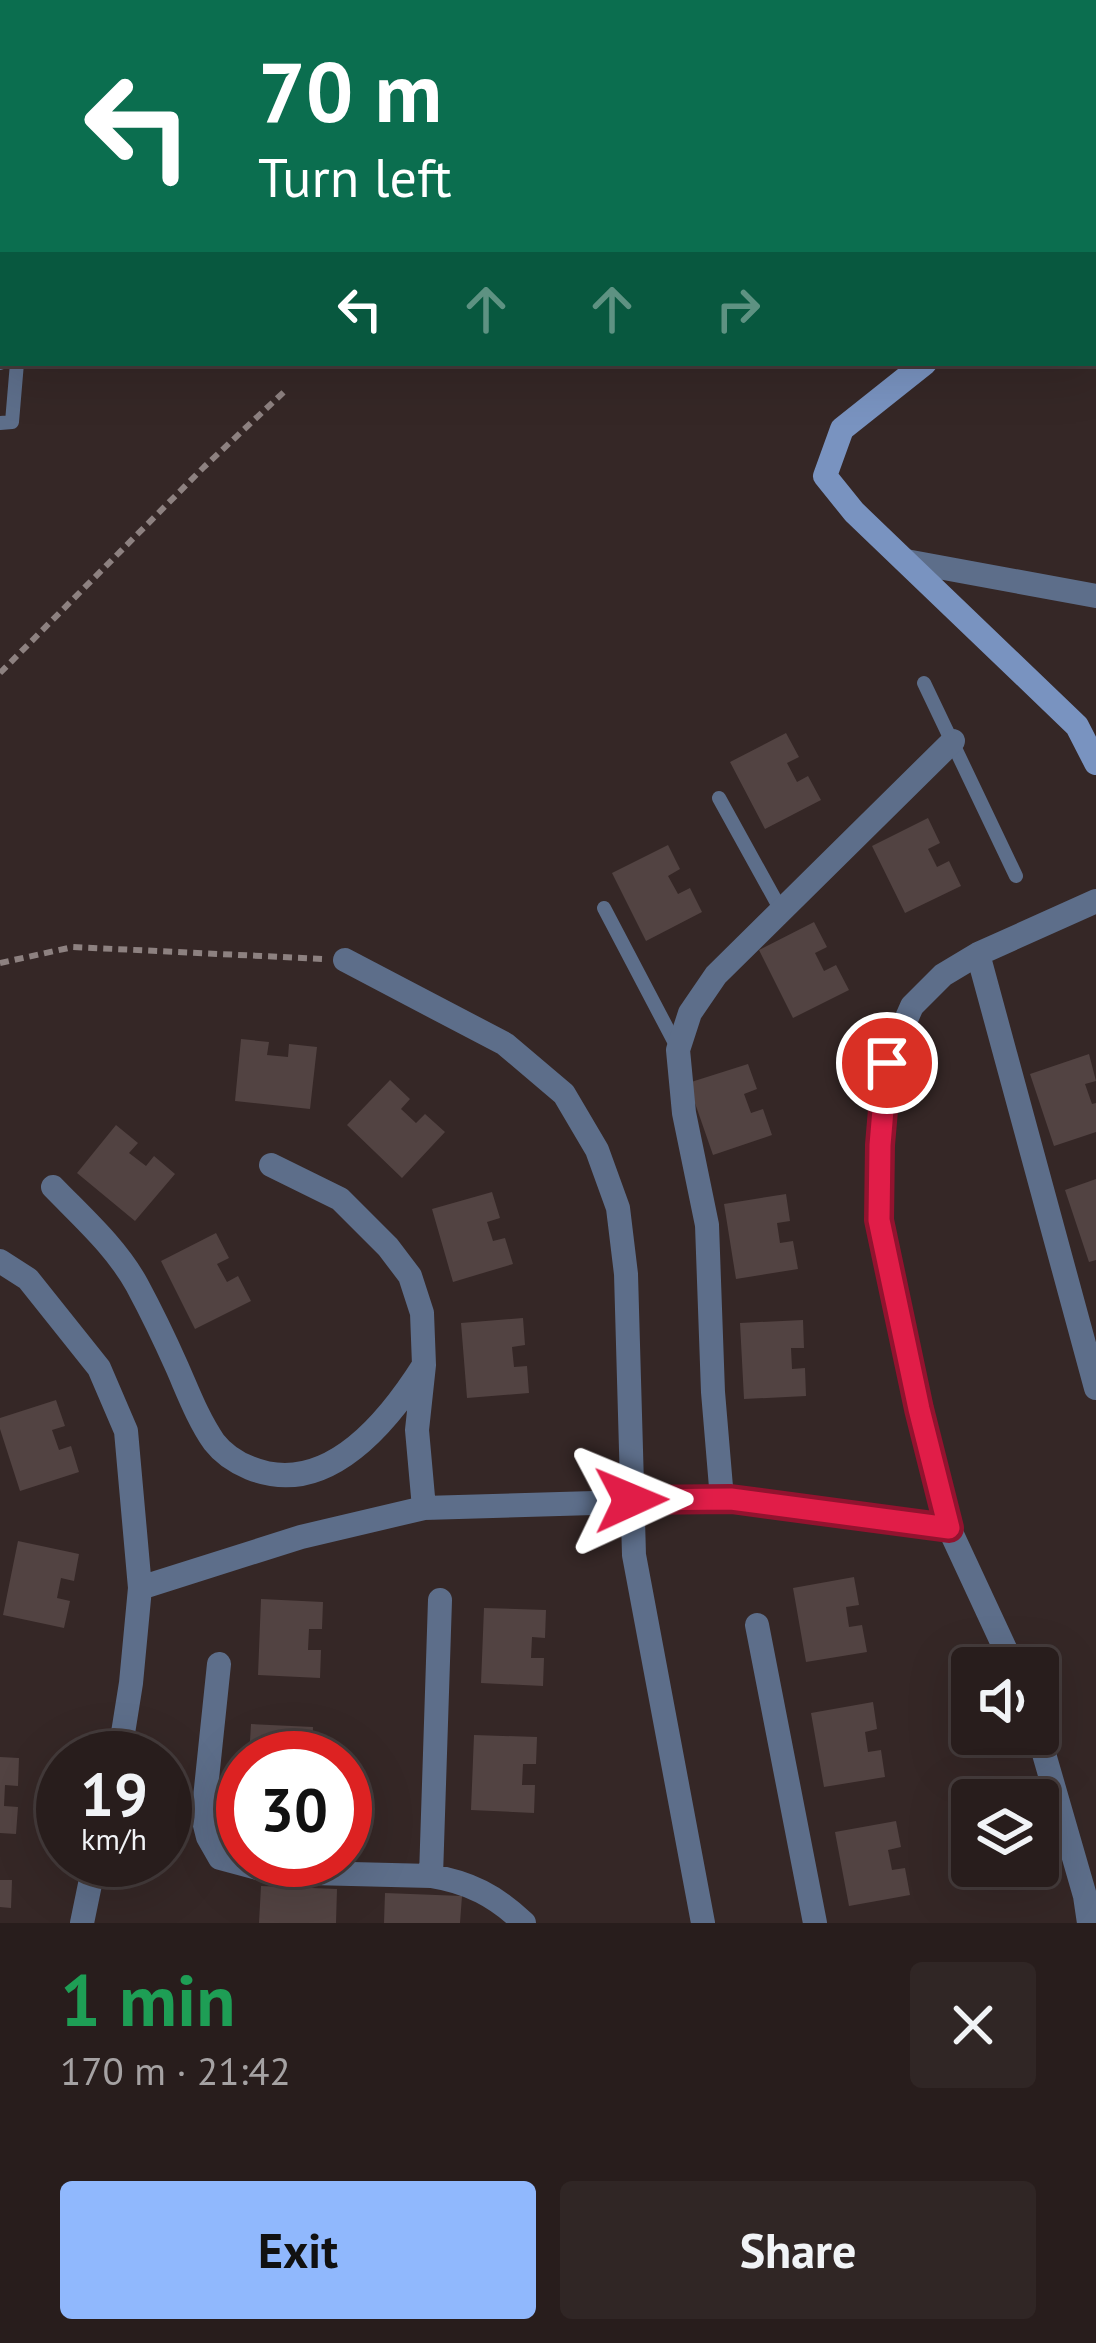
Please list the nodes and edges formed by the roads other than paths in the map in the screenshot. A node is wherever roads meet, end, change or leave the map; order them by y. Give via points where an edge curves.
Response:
1 (16, 366) edge
2 (921, 366) edge
3 (0, 423) edge
4 (906, 561) junction
5 (1096, 596) edge
6 (924, 683) dead end
7 (953, 742) junction
8 (1096, 763) edge
9 (719, 798) dead end
10 (1016, 876) dead end
11 (1096, 901) edge
12 (604, 908) dead end
13 (782, 912) junction
14 (978, 954) junction
15 (345, 960) road end
16 (678, 1050) junction
17 (271, 1165) dead end
18 (53, 1187) dead end
19 (0, 1261) edge
20 (424, 1365) junction
21 (1096, 1388) edge
22 (722, 1499) junction
23 (631, 1500) junction
24 (424, 1508) junction
25 (949, 1528) junction
26 (140, 1588) junction
27 (440, 1600) dead end
28 (757, 1624) dead end
29 (1004, 1647) edge
30 (219, 1664) dead end
31 (123, 1731) edge
32 (1044, 1755) edge
33 (431, 1876) junction
34 (89, 1887) edge
35 (82, 1923) edge
36 (524, 1923) edge
37 (703, 1923) edge
38 (815, 1923) edge
39 (1089, 1923) edge

1 - 3 lane via 12,422
2 - 4 street via 842,429 825,476
4 - 5 street
4 - 8 street via 1077,726
6 - 7 lane
7 - 10 lane
7 - 13 street
9 - 13 lane
11 - 14 street
12 - 16 lane
13 - 16 street via 716,975 690,1013
14 - 21 street
14 - 25 street via 912,1006 887,1063 880,1145 879,1220
15 - 23 street via 505,1044 564,1094 597,1150 618,1208 626,1274
16 - 22 street via 707,1225
17 - 20 street via 340,1199 388,1247 410,1276 422,1313
18 - 20 street via 113,1248 198,1414 233,1462 265,1474 325,1466 357,1448
19 - 26 street via 28,1280 99,1368 126,1431
20 - 24 street via 417,1430
22 - 23 street
22 - 25 street
23 - 24 street
23 - 37 street via 634,1555
24 - 26 street
25 - 29 street
26 - 31 street
27 - 33 street
28 - 38 street
30 - 33 street via 202,1817 220,1858 272,1872
32 - 39 street
33 - 36 street via 481,1889
34 - 35 street

